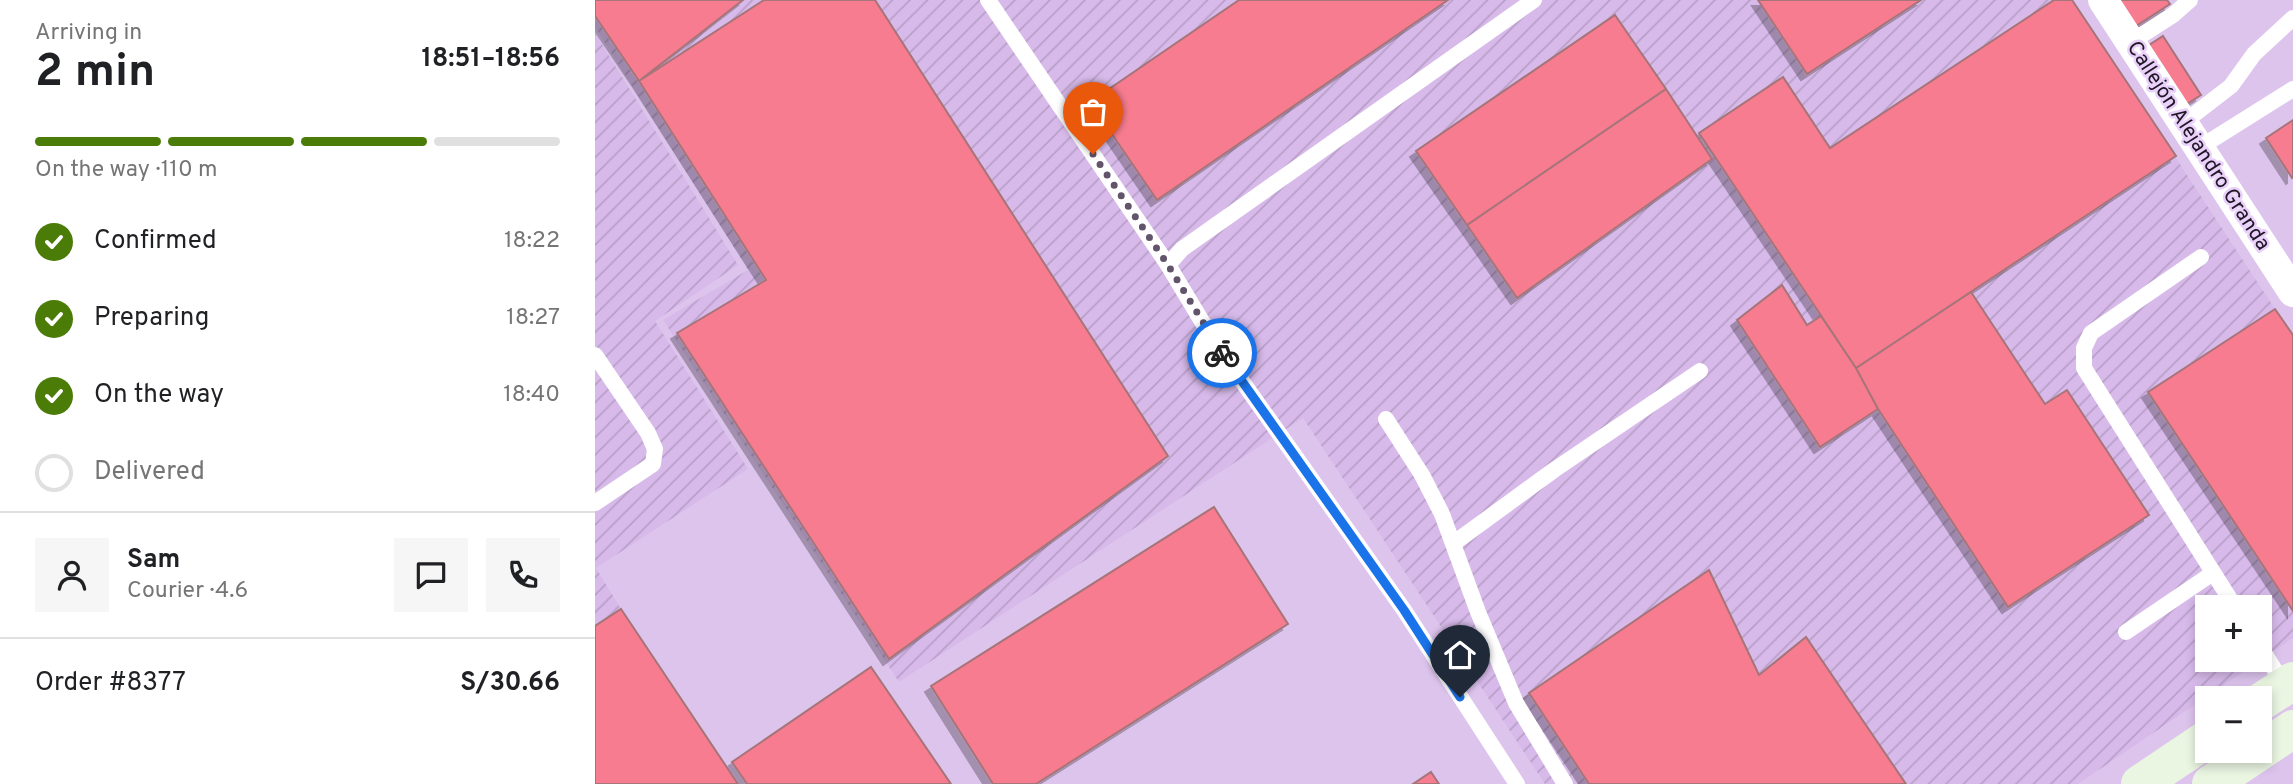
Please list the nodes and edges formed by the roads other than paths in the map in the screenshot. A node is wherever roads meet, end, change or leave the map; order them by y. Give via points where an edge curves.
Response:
1 (988, 0) edge
2 (1534, 0) edge
3 (2103, 0) edge
4 (2190, 0) edge
5 (2293, 18) edge
6 (2131, 43) junction
7 (2293, 89) edge
8 (2191, 135) junction
9 (2201, 257) dead end
10 (1168, 265) junction
11 (2293, 292) edge
12 (595, 355) edge
13 (1700, 371) dead end
14 (1386, 419) dead end
15 (595, 503) edge
16 (1454, 543) junction
17 (2214, 573) junction
18 (2228, 595) edge
19 (2126, 632) dead end
20 (2271, 672) edge
21 (2279, 690) edge
22 (2293, 729) edge
23 (2195, 747) edge
24 (2231, 778) edge
25 (1517, 784) edge
26 (1565, 784) edge
27 (2140, 784) edge

1 - 10 lane
2 - 10 lane via 1182,249
3 - 6 street, Callejón Alejandro Granda
4 - 6 lane
5 - 8 lane via 2254,54
6 - 8 street, Callejón Alejandro Granda
7 - 8 lane
8 - 11 street, Callejón Alejandro Granda
9 - 17 lane via 2091,333 2084,348 2084,368
10 - 25 lane via 1215,343 1404,610
12 - 15 lane via 655,449 653,464
13 - 16 lane
14 - 16 lane via 1422,475
16 - 26 lane via 1516,703
17 - 18 lane
17 - 19 lane
20 - 21 lane
22 - 24 main road
23 - 27 main road

